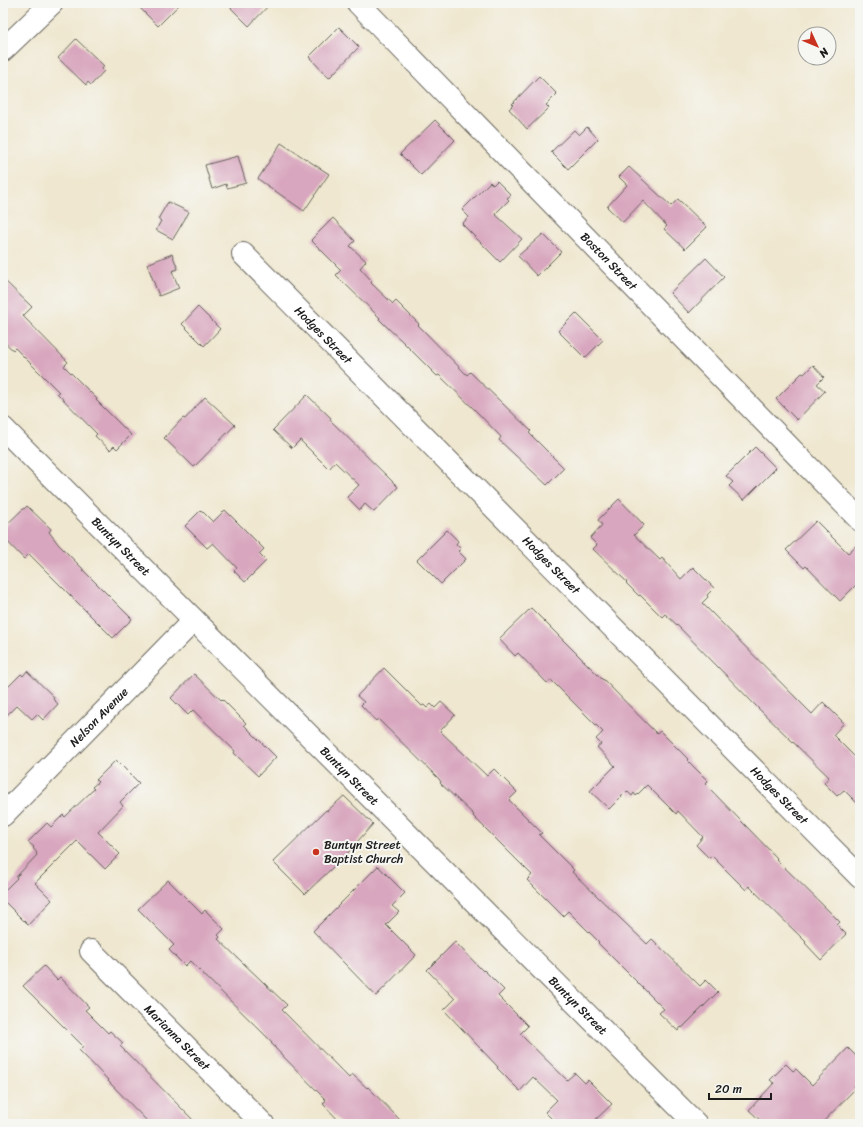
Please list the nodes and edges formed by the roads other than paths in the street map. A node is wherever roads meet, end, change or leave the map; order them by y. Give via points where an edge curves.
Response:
1 (52, 3) edge
2 (358, 3) edge
3 (3, 50) edge
4 (243, 254) dead end
5 (3, 428) edge
6 (860, 520) edge
7 (194, 620) junction
8 (3, 814) edge
9 (860, 877) edge
10 (91, 951) dead end
11 (263, 1124) edge
12 (696, 1124) edge

1 - 3 street
2 - 6 street, Boston Street
4 - 9 street, Hodges Street
5 - 7 street, Buntyn Street
7 - 8 street, Nelson Avenue
7 - 12 street, Buntyn Street
10 - 11 street, Marianna Street

